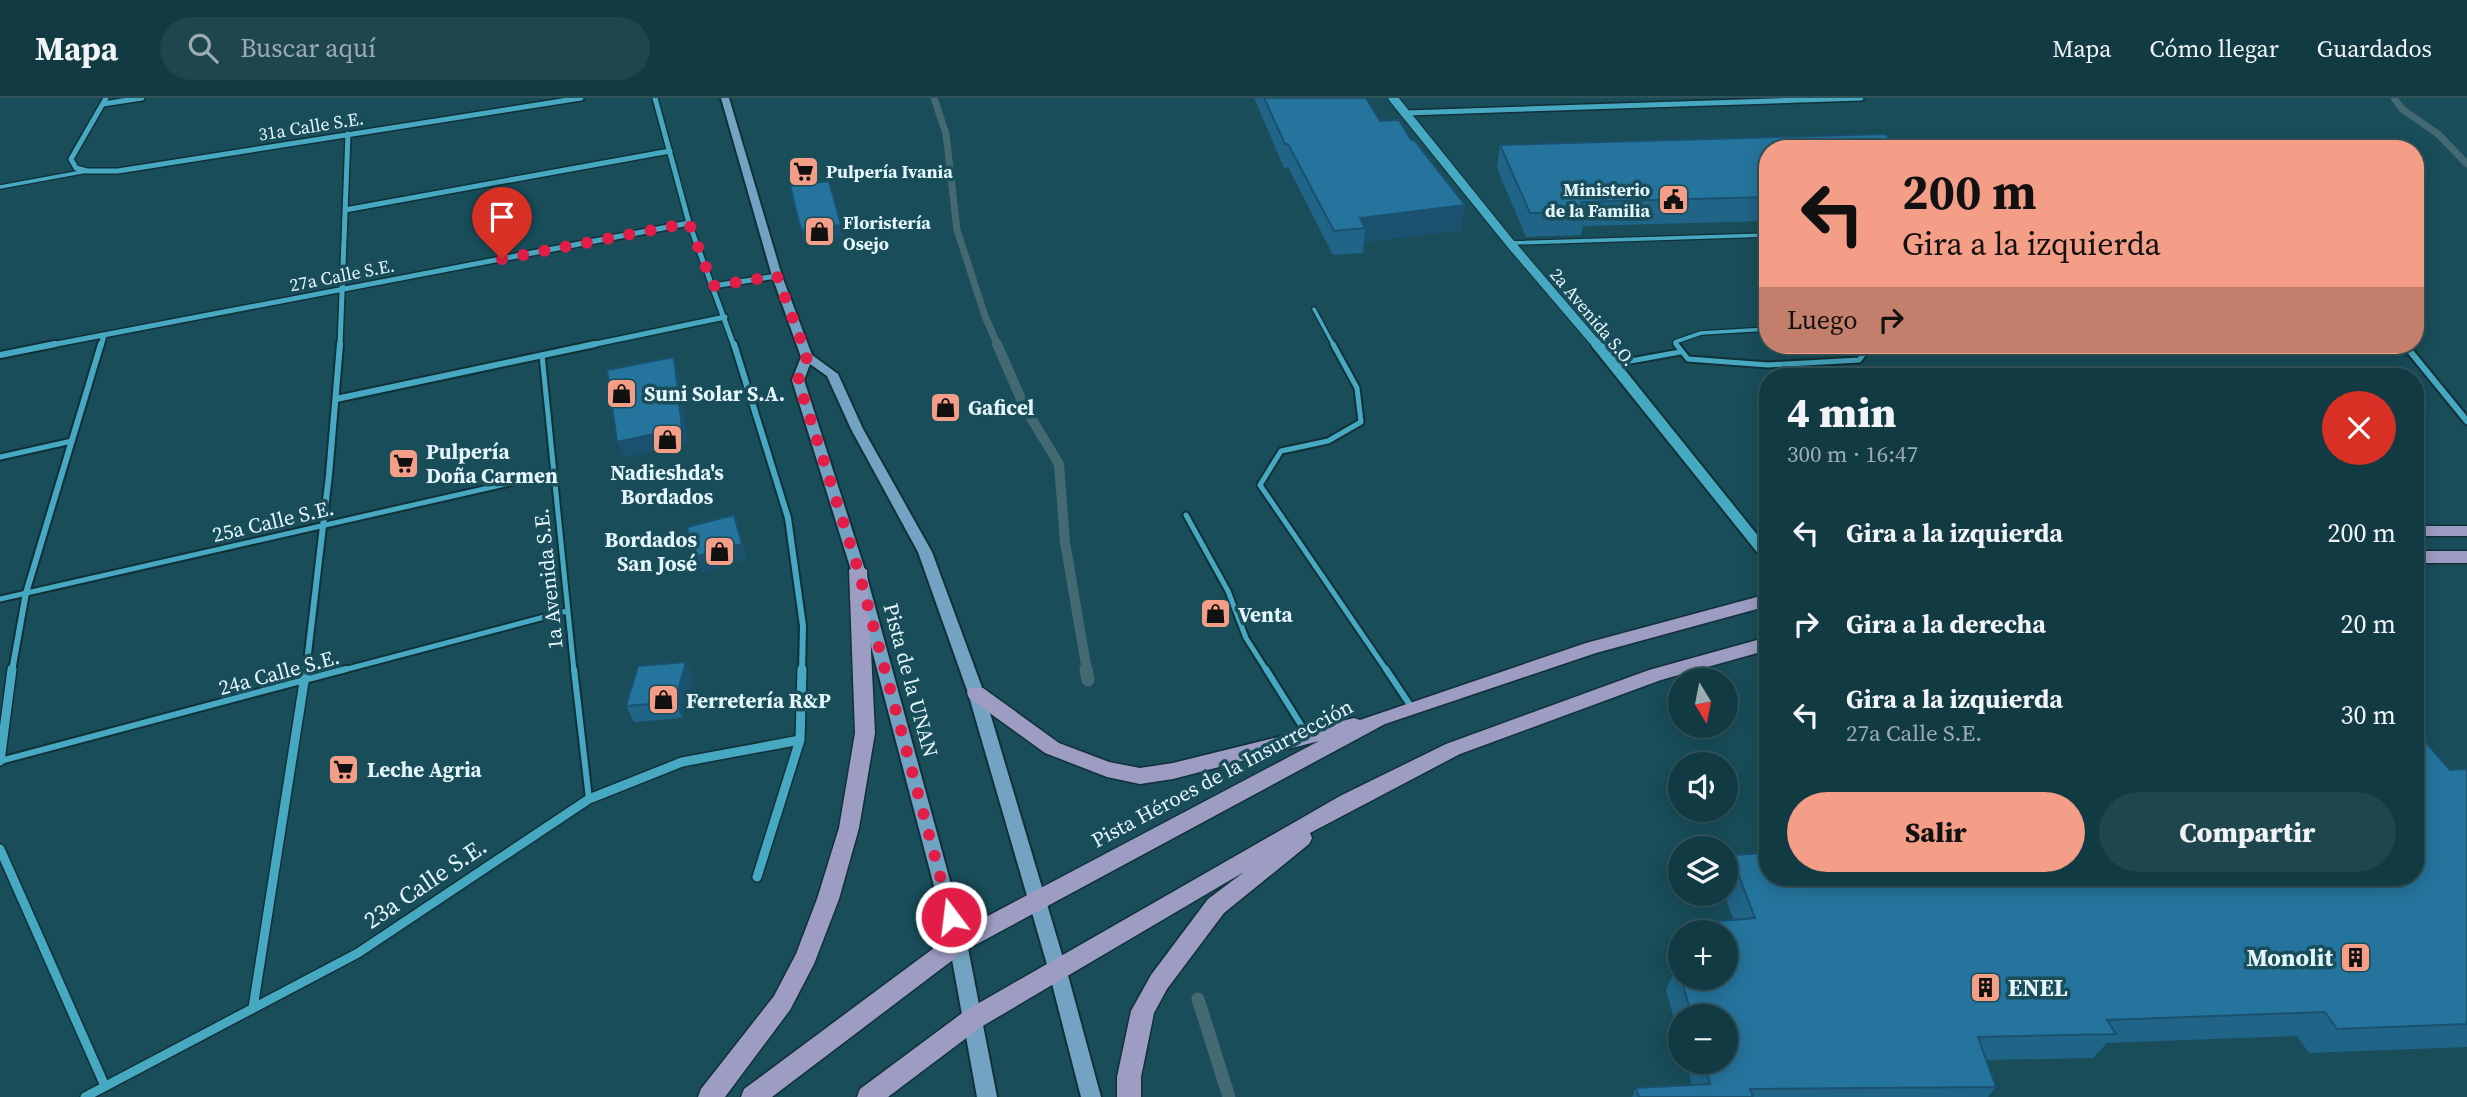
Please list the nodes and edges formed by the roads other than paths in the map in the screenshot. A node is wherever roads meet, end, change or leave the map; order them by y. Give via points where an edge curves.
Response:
1 (142, 98) edge
2 (581, 98) edge
3 (655, 98) edge
4 (725, 98) edge
5 (1393, 98) edge
6 (1861, 98) edge
7 (104, 101) edge
8 (1406, 113) junction
9 (348, 134) junction
10 (670, 151) junction
11 (87, 171) junction
12 (0, 187) edge
13 (345, 210) junction
14 (689, 223) junction
15 (1759, 235) edge
16 (1510, 243) junction
17 (777, 276) junction
18 (713, 286) junction
19 (342, 290) junction
20 (1314, 309) dead end
21 (725, 317) junction
22 (1759, 330) edge
23 (104, 335) junction
24 (1680, 352) junction
25 (1864, 354) edge
26 (2412, 354) edge
27 (0, 355) edge
28 (542, 355) junction
29 (807, 357) junction
30 (1614, 365) junction
31 (2424, 368) edge
32 (2424, 368) edge
33 (336, 400) junction
34 (2467, 421) edge
35 (72, 441) junction
36 (0, 457) edge
37 (554, 473) junction
38 (1186, 515) dead end
39 (323, 526) junction
40 (2424, 531) edge
41 (2467, 531) edge
42 (1759, 546) edge
43 (2424, 557) edge
44 (2467, 557) edge
45 (858, 569) junction
46 (26, 593) junction
47 (0, 599) edge
48 (1759, 602) edge
49 (567, 611) junction
50 (1759, 646) edge
51 (304, 681) junction
52 (976, 693) junction
53 (1412, 708) junction
54 (1378, 719) junction
55 (1308, 736) junction
56 (800, 740) junction
57 (0, 761) edge
58 (589, 799) junction
59 (1348, 802) junction
60 (0, 849) edge
61 (757, 877) dead end
62 (1037, 901) junction
63 (958, 943) junction
64 (1057, 968) junction
65 (253, 1008) junction
66 (973, 1019) junction
67 (105, 1086) junction
68 (85, 1097) edge
69 (710, 1097) edge
70 (753, 1097) edge
71 (869, 1097) edge
72 (987, 1097) edge
73 (1091, 1097) edge
74 (1129, 1097) edge

1 - 7 street
2 - 9 street, 31a Calle S.E.
3 - 10 street
4 - 17 main road
5 - 8 street, 2a Avenida S.O.
6 - 8 street
7 - 11 street via 71,159 76,168
8 - 16 street, 2a Avenida S.O.
9 - 11 street, 31a Calle S.E. via 118,171
9 - 13 street
10 - 13 street
10 - 14 street
11 - 12 lane
13 - 19 street
14 - 18 street
14 - 19 street, 27a Calle S.E.
15 - 16 lane
16 - 30 street, 2a Avenida S.O.
17 - 18 street
17 - 29 main road
18 - 21 street
19 - 23 street, 27a Calle S.E.
19 - 33 street
20 - 53 lane via 1357,388 1361,422 1328,441 1281,451 1260,485
21 - 28 street
21 - 56 street via 788,517 803,626
22 - 24 lane via 1685,337 1675,342
23 - 27 street, 27a Calle S.E.
23 - 35 street
24 - 25 lane via 1688,359 1768,365 1859,360
24 - 30 lane
26 - 31 street
28 - 33 street
28 - 37 lane, 1a Avenida S.E.
29 - 45 main road, Pista de la UNAN via 798,380
29 - 52 main road via 832,374 925,552
30 - 42 street, 2a Avenida S.O.
32 - 34 street
33 - 39 street
35 - 36 lane
35 - 46 street
37 - 39 lane, 25a Calle S.E.
37 - 49 lane, 1a Avenida S.E.
38 - 55 lane via 1228,591 1246,638
39 - 46 lane, 25a Calle S.E.
39 - 51 street
40 - 41 main road
43 - 44 main road
45 - 63 main road, Pista de la UNAN
45 - 69 main road via 865,733 849,828 806,957 782,1003
46 - 47 lane, 25a Calle S.E.
46 - 57 street
48 - 53 main road, Pista Héroes de la Insurrección via 1592,648
49 - 51 lane, 24a Calle S.E.
49 - 58 lane, 1a Avenida S.E.
50 - 59 main road via 1656,675 1452,750
51 - 57 lane, 24a Calle S.E.
51 - 65 street
52 - 55 main road via 1052,748 1140,776
52 - 62 main road
53 - 54 main road, Pista Héroes de la Insurrección
54 - 55 main road
54 - 62 main road, Pista Héroes de la Insurrección
56 - 58 street, 23a Calle S.E. via 682,762
56 - 61 street
58 - 65 street, 23a Calle S.E. via 358,953
59 - 64 main road
59 - 74 main road via 1216,906 1159,982 1143,1011
60 - 67 street
62 - 63 main road, Pista Héroes de la Insurrección
62 - 64 main road
63 - 66 main road, Pista de la UNAN
63 - 70 main road, Pista Héroes de la Insurrección
64 - 66 main road
64 - 73 main road
65 - 67 street, 23a Calle S.E.
66 - 71 main road
66 - 72 main road, Pista de la UNAN
67 - 68 street, 23a Calle S.E.

